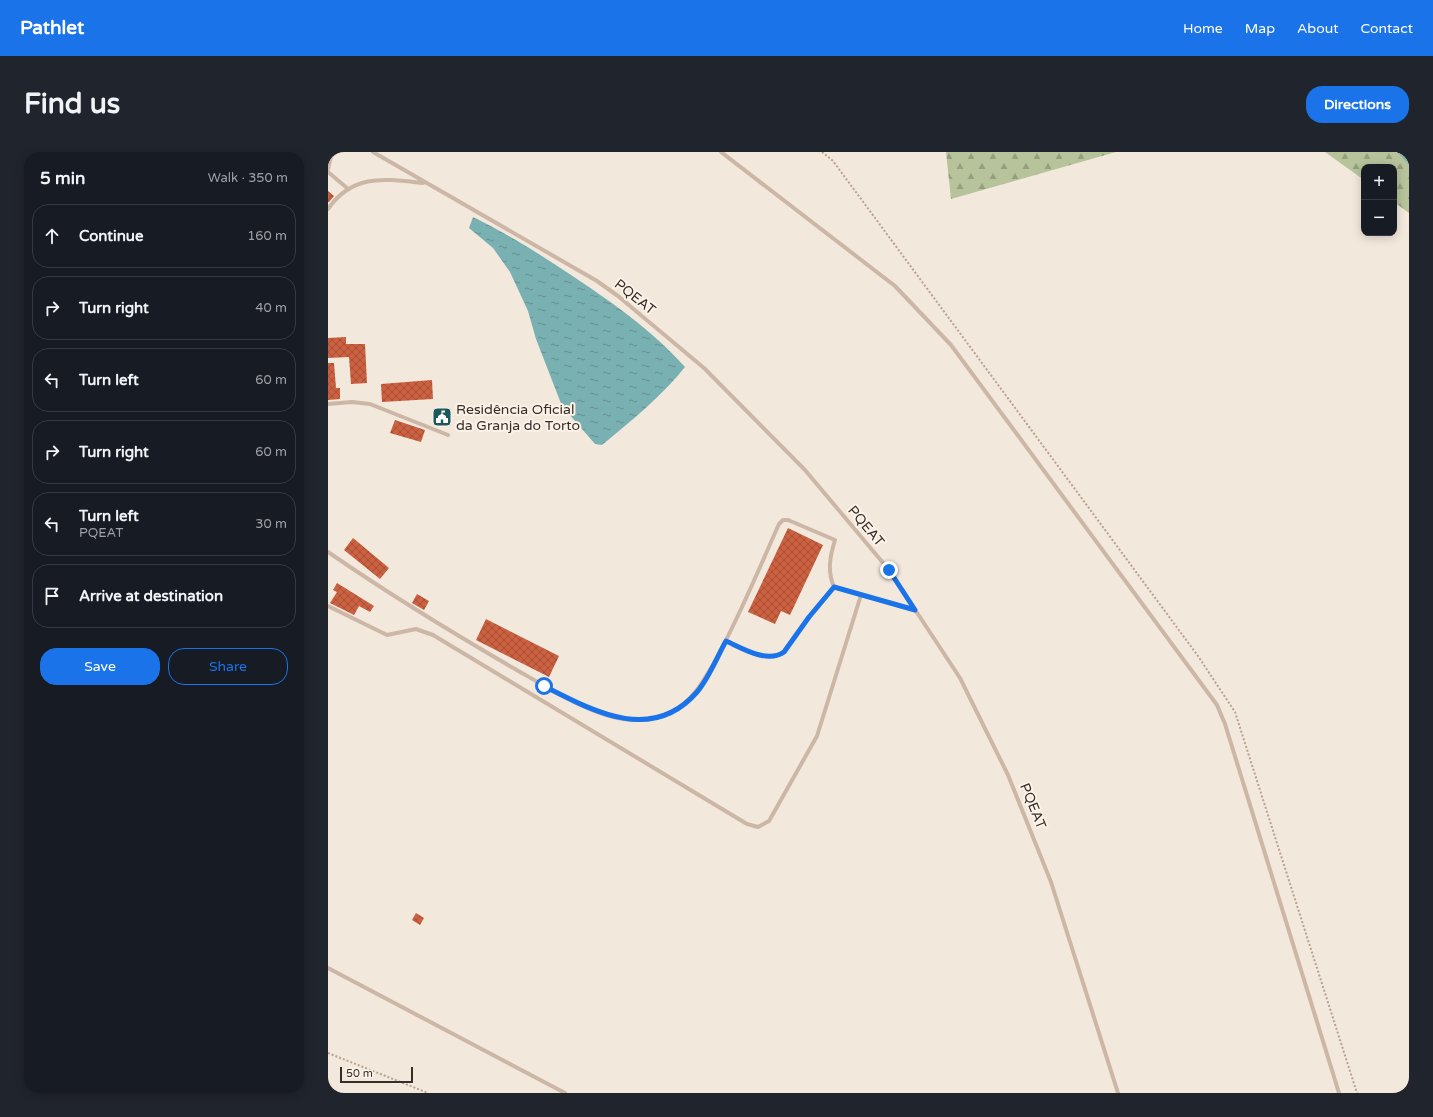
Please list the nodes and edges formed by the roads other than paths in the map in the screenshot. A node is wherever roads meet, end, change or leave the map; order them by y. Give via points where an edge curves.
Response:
1 (332, 152) edge
2 (373, 152) edge
3 (721, 152) edge
4 (328, 168) edge
5 (328, 172) edge
6 (425, 183) junction
7 (347, 188) junction
8 (328, 208) edge
9 (328, 404) edge
10 (448, 435) dead end
11 (328, 552) edge
12 (834, 587) junction
13 (861, 595) junction
14 (328, 606) edge
15 (915, 610) junction
16 (726, 641) junction
17 (328, 968) edge
18 (565, 1093) edge
19 (1118, 1093) edge
20 (1340, 1093) edge

1 - 4 lane
2 - 6 lane, PQEAT
3 - 20 lane via 895,286 951,346 1217,705
5 - 7 lane
6 - 7 lane via 383,179
6 - 15 lane, PQEAT via 597,281 704,368 805,470 889,570
7 - 8 lane
9 - 10 lane via 370,404
11 - 16 lane via 426,617 544,686 598,712 623,719 642,720 666,716 682,706 697,691
12 - 13 lane
12 - 16 lane via 779,656 761,655
12 - 16 lane via 830,580 829,558 835,540 783,520
13 - 14 lane via 815,740 769,821 758,827 753,827 733,816 433,635 416,629 387,635
13 - 15 lane
15 - 19 lane, PQEAT via 960,678 1008,775 1051,882
17 - 18 lane

